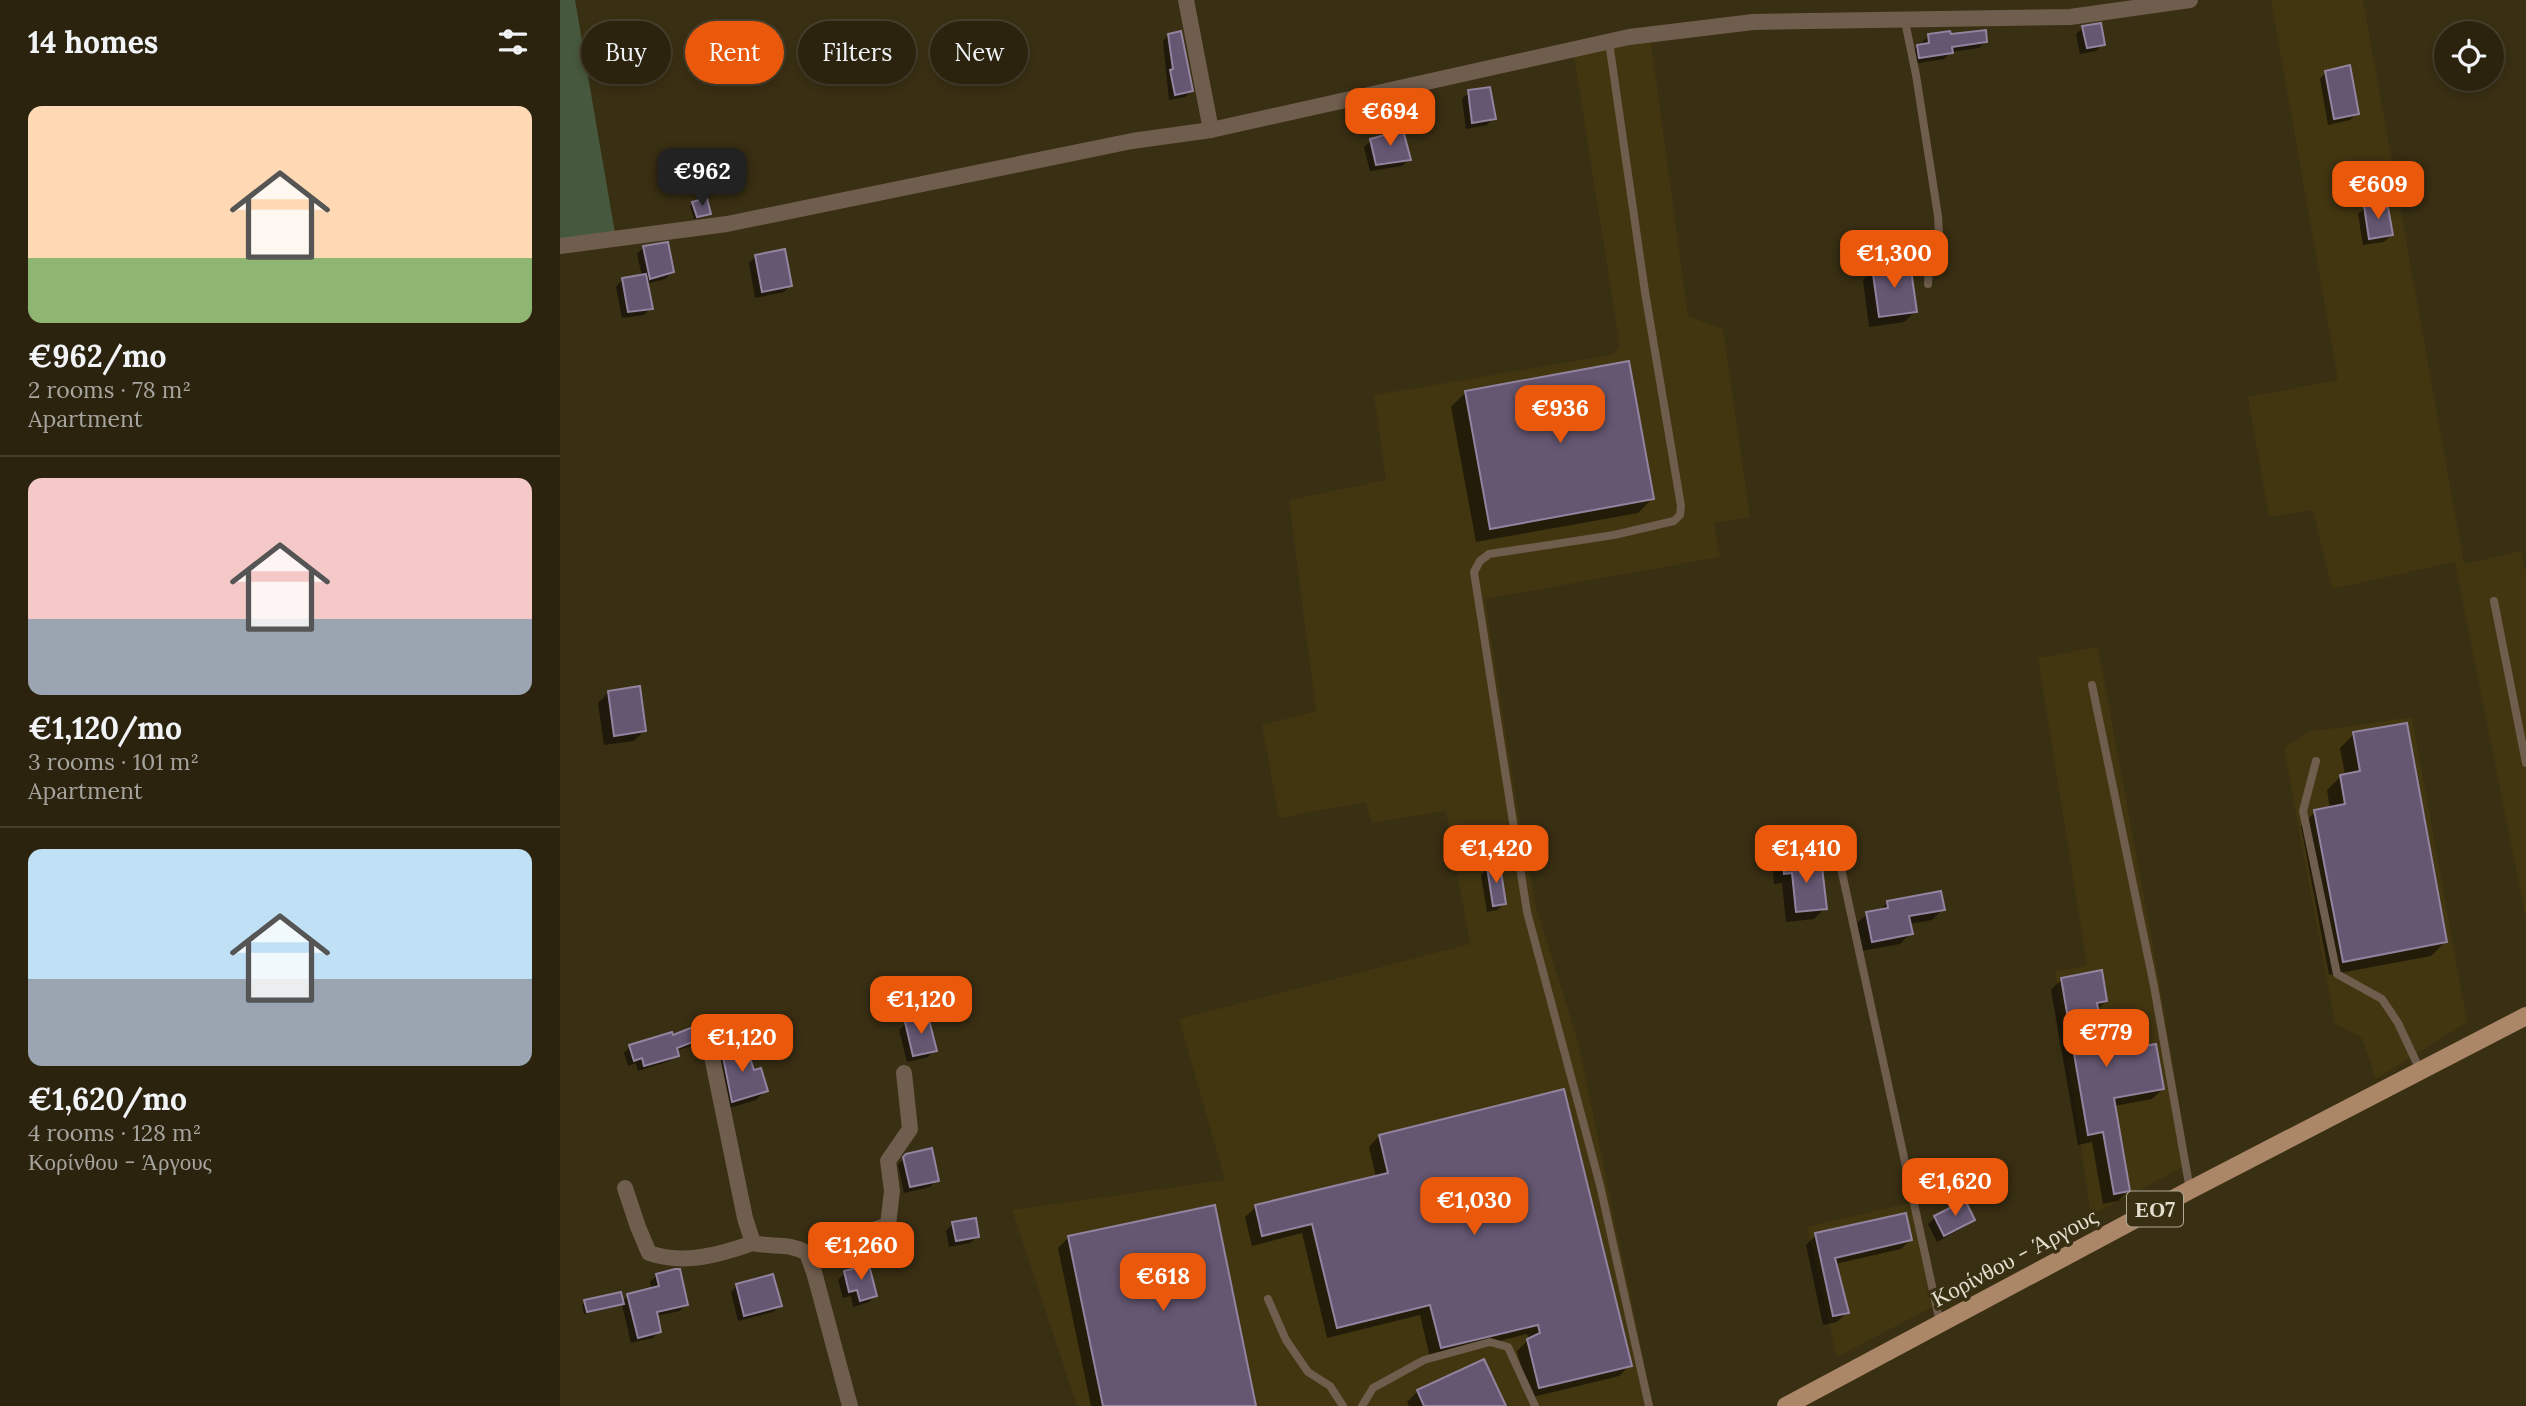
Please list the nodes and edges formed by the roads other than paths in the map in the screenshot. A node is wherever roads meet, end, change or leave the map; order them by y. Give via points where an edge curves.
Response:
1 (1186, 0) edge
2 (2190, 0) edge
3 (1905, 22) junction
4 (1609, 42) junction
5 (1211, 131) junction
6 (560, 246) edge
7 (1928, 284) dead end
8 (2494, 601) dead end
9 (2092, 685) dead end
10 (2316, 761) dead end
11 (2526, 763) edge
12 (1841, 868) dead end
13 (2526, 1016) edge
14 (710, 1047) dead end
15 (2421, 1071) junction
16 (904, 1073) dead end
17 (625, 1188) dead end
18 (2190, 1190) junction
19 (753, 1243) junction
20 (807, 1253) junction
21 (1268, 1299) dead end
22 (1940, 1324) junction
23 (850, 1406) edge
24 (1343, 1406) edge
25 (1362, 1406) edge
26 (1535, 1406) edge
27 (1649, 1406) edge
28 (1786, 1406) edge

1 - 5 street
2 - 3 street via 2070,17
3 - 4 street via 1753,22
3 - 7 lane via 1938,216 1939,234 1930,249
4 - 5 street
4 - 27 lane via 1680,515 1674,521 1614,535 1489,554 1474,572 1527,912 1600,1185
5 - 6 street via 1132,141 727,225
8 - 11 lane
9 - 18 lane via 2154,986
10 - 15 lane via 2303,811 2337,974 2382,999
12 - 22 lane
13 - 15 main road, Κορίνθου - Άργους / ΕΟ7
14 - 19 street
15 - 18 main road, Κορίνθου - Άργους / ΕΟ7
16 - 20 street via 911,1129 888,1161 892,1191 888,1225
17 - 19 street via 649,1253 689,1259
18 - 22 main road, Κορίνθου - Άργους / ΕΟ7
19 - 20 street via 792,1245
20 - 23 street
21 - 24 lane via 1307,1372 1330,1386
22 - 28 main road, Κορίνθου - Άργους / ΕΟ7
25 - 26 lane via 1373,1388 1424,1360 1490,1342 1508,1347

